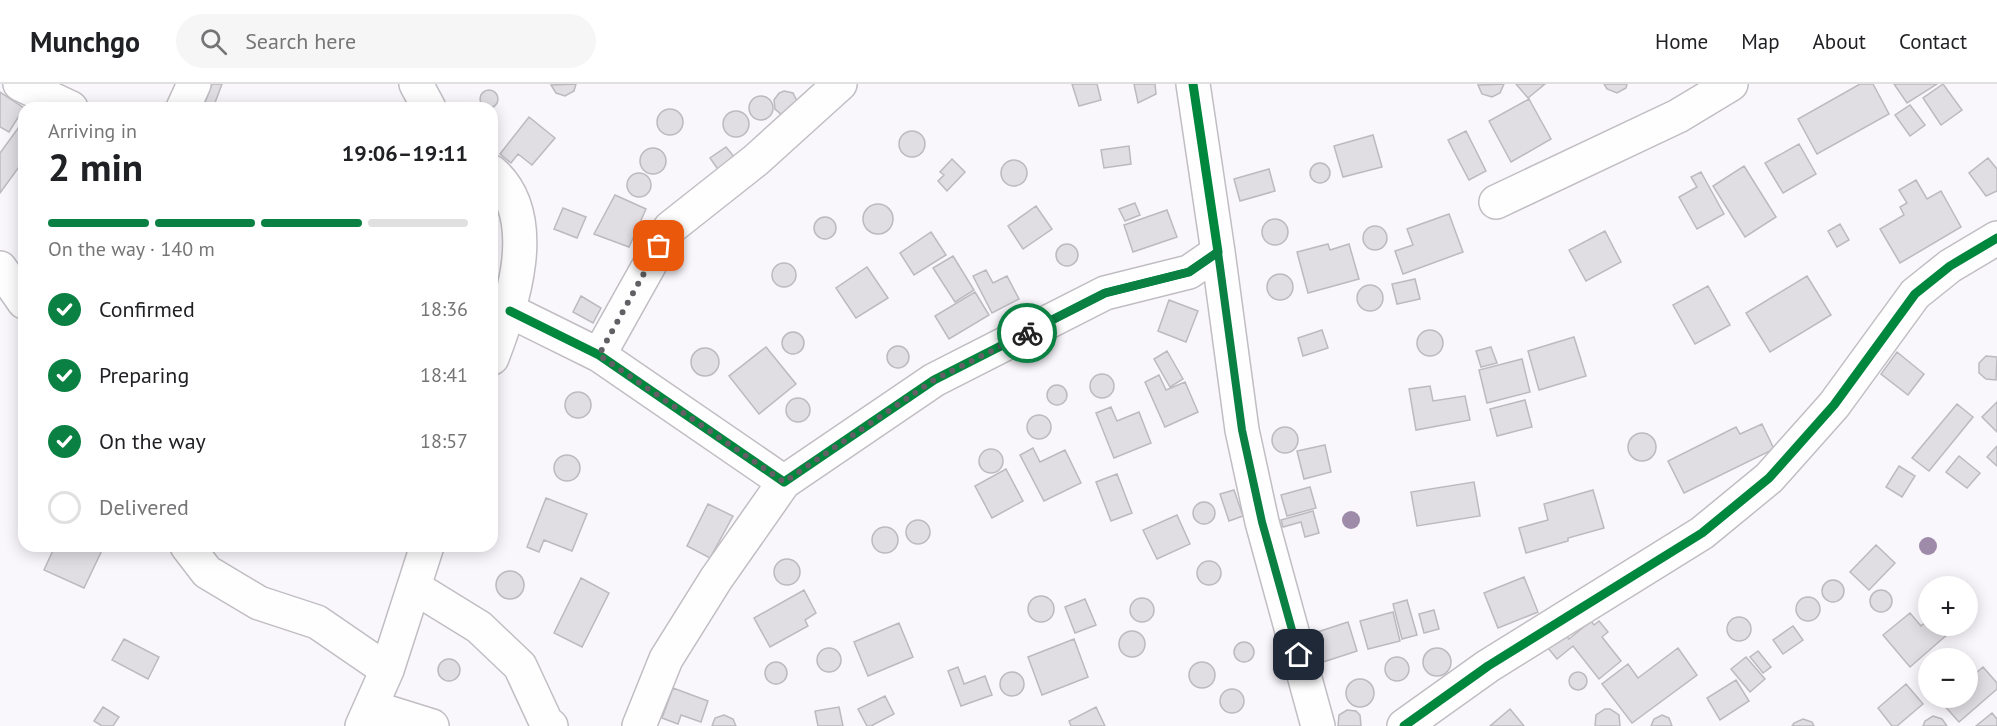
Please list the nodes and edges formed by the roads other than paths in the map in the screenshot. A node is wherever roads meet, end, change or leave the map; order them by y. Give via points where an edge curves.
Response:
1 (20, 84) edge
2 (194, 84) edge
3 (416, 84) edge
4 (840, 84) edge
5 (1193, 84) edge
6 (1731, 84) edge
7 (58, 102) edge
8 (186, 102) edge
9 (426, 102) edge
10 (498, 177) edge
11 (1496, 202) dead end
12 (1997, 238) edge
13 (1218, 252) junction
14 (0, 268) edge
15 (18, 294) edge
16 (510, 311) junction
17 (498, 342) edge
18 (599, 355) junction
19 (784, 482) junction
20 (192, 552) edge
21 (425, 552) edge
22 (414, 587) junction
23 (387, 670) junction
24 (366, 717) edge
25 (542, 725) edge
26 (432, 726) edge
27 (639, 726) edge
28 (1318, 726) edge
29 (1404, 726) edge

1 - 7 street
2 - 8 street
3 - 9 street
4 - 18 street via 756,160 670,228
5 - 13 street
6 - 11 street via 1678,116
10 - 16 street via 515,206 521,239
12 - 29 street via 1950,266 1915,294 1834,405 1768,478 1710,526 1488,666
13 - 19 street via 1189,272 1105,293 934,380
13 - 28 street via 1242,430 1262,522
14 - 15 street
16 - 17 street
16 - 18 street
18 - 19 street
19 - 27 street via 666,659
20 - 23 street via 207,572 259,603 317,622
21 - 22 street
22 - 23 street
22 - 25 street via 479,627 520,666
23 - 24 street
24 - 26 street

